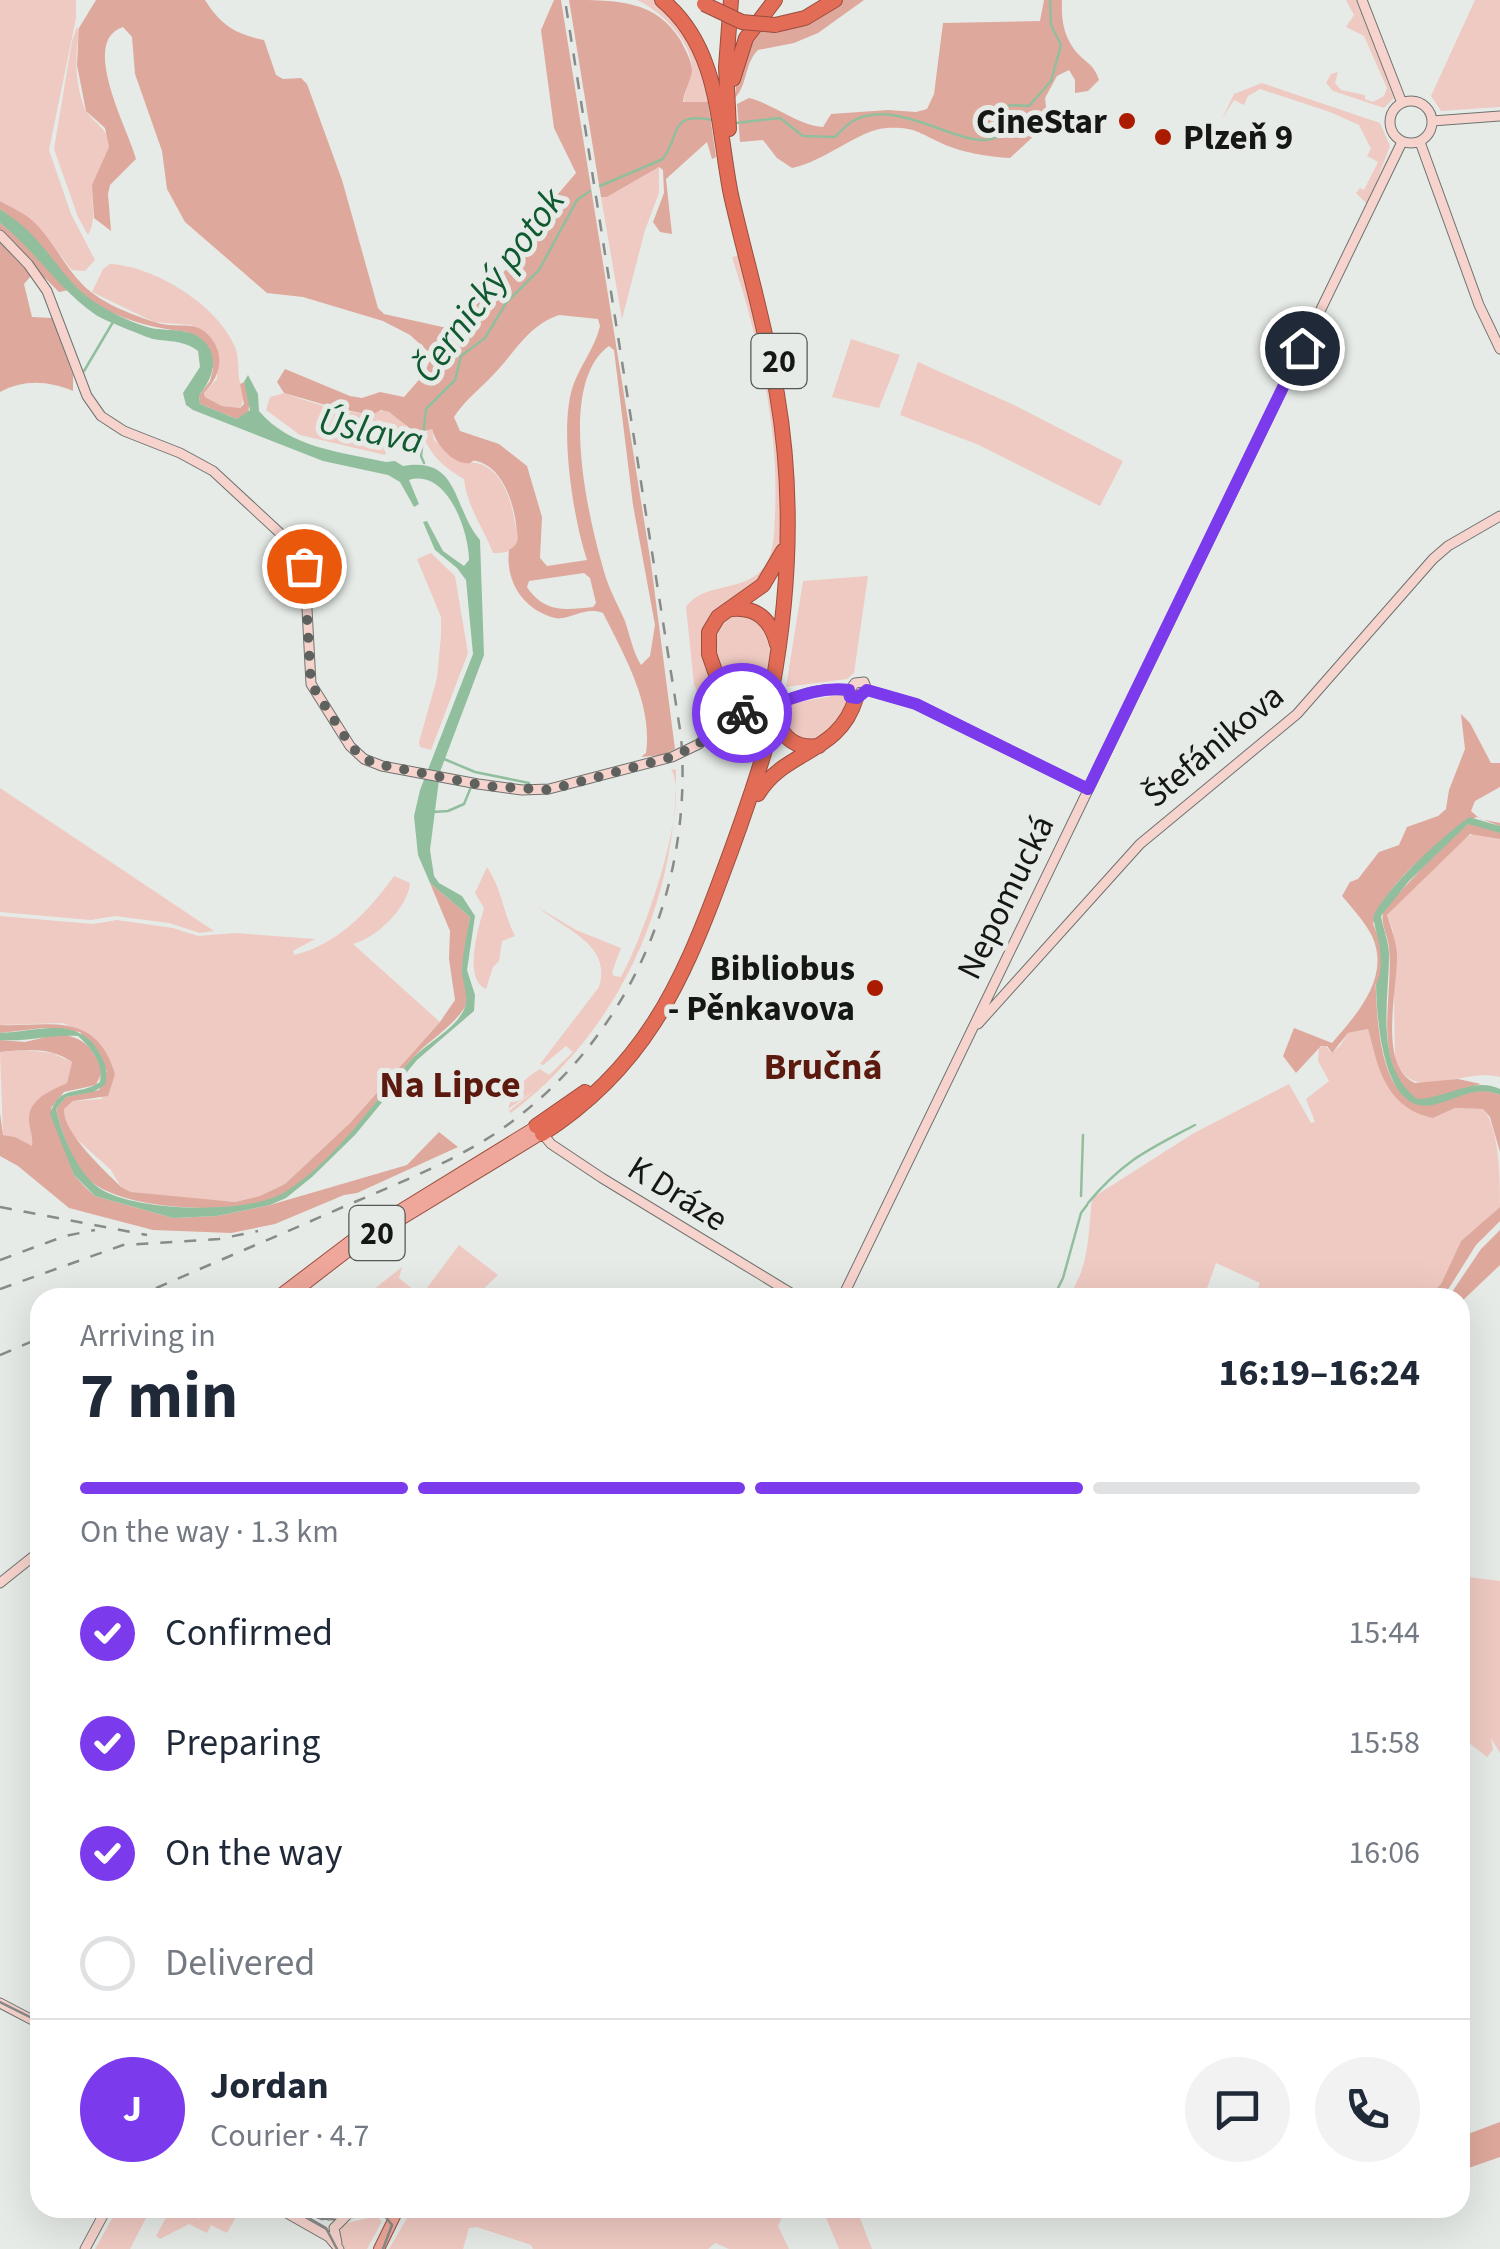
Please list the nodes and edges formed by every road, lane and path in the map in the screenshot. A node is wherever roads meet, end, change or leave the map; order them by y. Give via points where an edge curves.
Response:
1 (662, 0) edge
2 (724, 0) edge
3 (731, 0) edge
4 (775, 0) edge
5 (834, 0) edge
6 (1362, 0) edge
7 (702, 2) edge
8 (723, 94) junction
9 (1402, 103) junction
10 (1500, 116) edge
11 (1432, 121) junction
12 (1402, 142) junction
13 (1420, 142) junction
14 (727, 145) junction
15 (0, 235) edge
16 (1500, 350) edge
17 (1500, 516) edge
18 (788, 530) junction
19 (727, 610) junction
20 (778, 660) junction
21 (777, 690) junction
22 (858, 693) junction
23 (725, 700) junction
24 (739, 714) junction
25 (772, 719) junction
26 (716, 727) junction
27 (824, 744) junction
28 (1088, 789) junction
29 (747, 811) junction
30 (673, 986) junction
31 (972, 1030) junction
32 (539, 1130) junction
33 (288, 1288) edge
34 (301, 1288) edge
35 (783, 1288) edge
36 (847, 1288) edge
37 (30, 1559) edge
38 (0, 1582) edge
39 (0, 2002) edge
40 (30, 2018) edge
41 (102, 2218) edge
42 (297, 2218) edge
43 (345, 2218) edge
44 (391, 2218) edge
45 (338, 2247) edge
46 (85, 2249) edge
47 (378, 2249) edge

1 - 8 highway via 697,40
2 - 8 highway
3 - 8 highway
4 - 8 highway, 20 via 742,46
5 - 7 highway, bridge via 805,18 776,25 742,22
6 - 9 street
8 - 14 highway, 20
9 - 11 street via 1420,103
9 - 12 street via 1389,122
10 - 11 street
11 - 13 street
12 - 13 street
12 - 28 street, Nepomucká
13 - 16 street
14 - 18 highway, 20 via 777,394
14 - 21 highway, 20 via 780,365 793,457 794,575
15 - 26 street via 47,291 92,404 108,422 213,471 294,547 304,571 313,688 358,754 405,770 532,790 672,757
17 - 31 street, Štefánikova via 1432,559 1297,714 1140,844
18 - 19 highway via 768,580
18 - 20 highway, 20
19 - 20 highway via 763,616
19 - 23 highway via 712,624 707,641
20 - 21 highway, 20
21 - 25 highway, 20
22 - 24 street via 802,694
22 - 27 highway via 844,725
22 - 28 street via 916,704
23 - 24 street
23 - 26 street via 710,711
24 - 26 street via 732,728
25 - 27 highway via 793,743
25 - 29 highway, 20
25 - 30 highway, 20
27 - 29 highway via 774,772
28 - 31 street, Nepomucká
29 - 30 highway, 20
30 - 32 highway, 20 via 607,1072
31 - 36 street, Nepomucká
32 - 33 main road, 20 via 363,1232
32 - 34 main road, 20
32 - 35 street, K Dráze via 609,1182
37 - 38 street
39 - 40 street
41 - 46 street
42 - 45 street
43 - 45 street via 336,2225
44 - 47 main road

